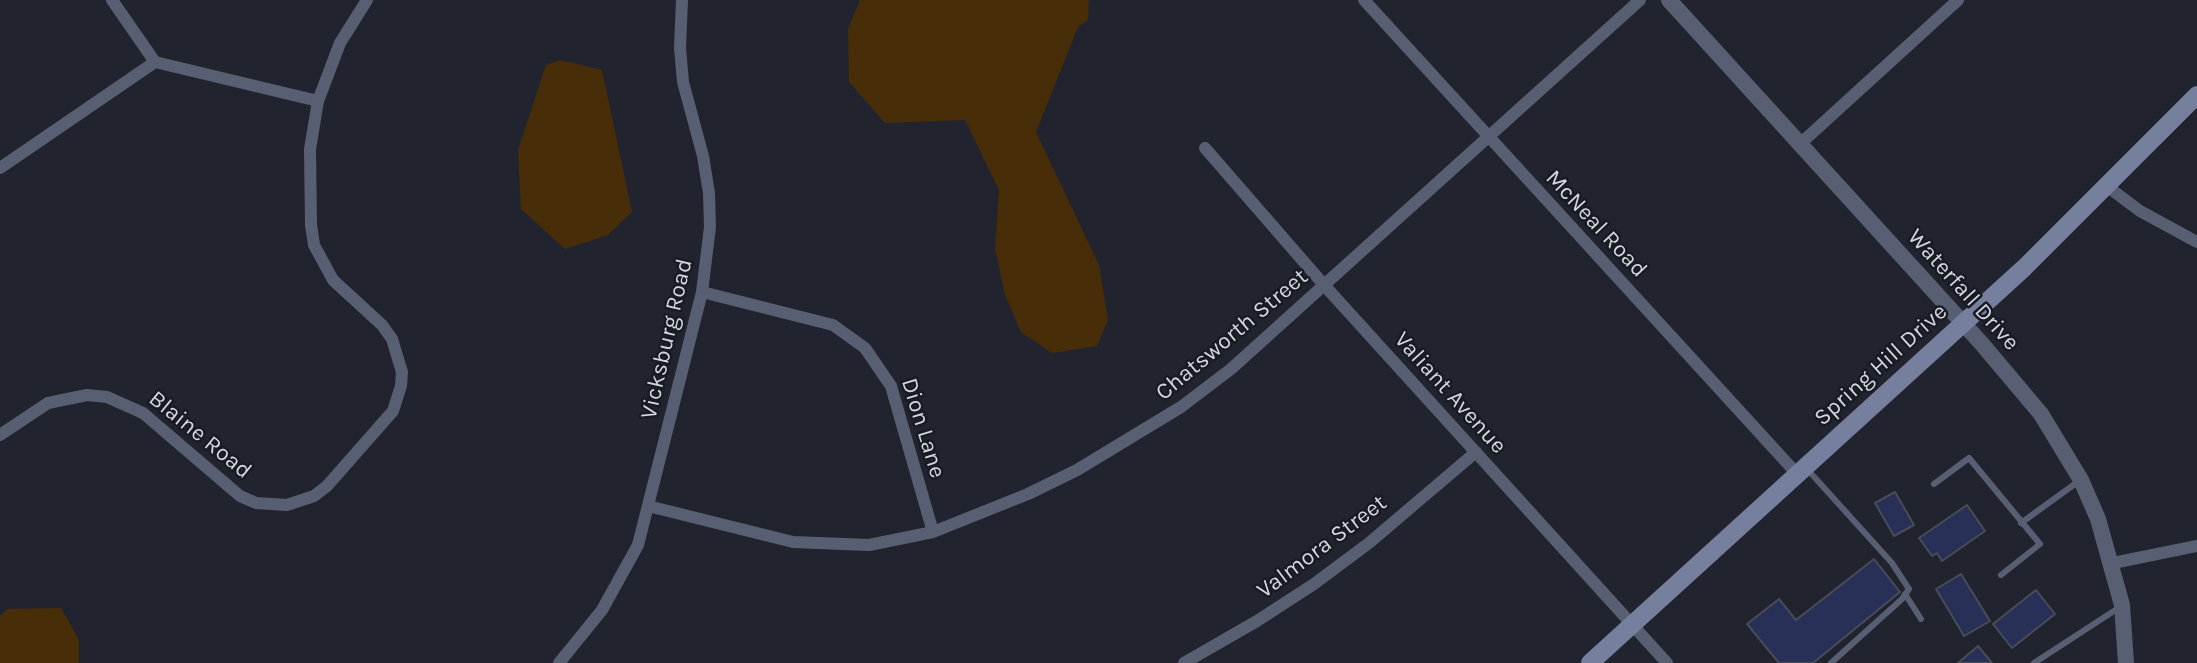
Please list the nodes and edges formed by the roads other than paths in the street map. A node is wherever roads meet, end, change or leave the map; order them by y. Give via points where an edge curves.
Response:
1 (112, 0) edge
2 (366, 0) edge
3 (682, 0) edge
4 (1364, 0) edge
5 (1640, 0) edge
6 (1669, 0) edge
7 (1958, 0) edge
8 (155, 62) junction
9 (2197, 95) edge
10 (318, 101) junction
11 (1488, 138) junction
12 (1800, 144) junction
13 (1205, 148) dead end
14 (0, 168) edge
15 (2108, 187) junction
16 (2197, 242) edge
17 (1325, 285) junction
18 (702, 292) junction
19 (1963, 324) junction
20 (0, 435) edge
21 (1476, 452) junction
22 (1802, 471) junction
23 (2081, 480) junction
24 (1934, 484) dead end
25 (648, 506) junction
26 (2021, 523) junction
27 (933, 531) junction
28 (2197, 546) edge
29 (2113, 563) junction
30 (2001, 575) dead end
31 (1905, 594) junction
32 (2122, 605) junction
33 (1921, 620) dead end
34 (1632, 625) junction
35 (559, 663) edge
36 (1184, 663) edge
37 (1590, 663) edge
38 (1667, 663) edge
39 (1831, 663) edge
40 (2034, 663) edge
41 (2126, 663) edge

1 - 8 street
2 - 10 street, Blaine Road via 340,43
3 - 18 street, Vicksburg Road via 683,82 709,192
4 - 11 street, McNeal Road
5 - 11 street, Chatsworth Street
6 - 12 street, Waterfall Drive
7 - 12 street
8 - 10 street
8 - 14 street
9 - 15 main road, Spring Hill Drive
10 - 20 street, Blaine Road via 310,149 314,245 333,280 392,339 402,372 393,411 327,486 301,502 256,503 240,496 143,413 107,397 87,395 48,403
11 - 17 street, Chatsworth Street
11 - 22 street, McNeal Road
12 - 19 street, Waterfall Drive
13 - 17 street, Valiant Avenue
15 - 16 street via 2140,211
15 - 19 main road, Spring Hill Drive
17 - 21 street, Valiant Avenue
17 - 27 street, Chatsworth Street via 1231,369 1131,440 1028,494
18 - 25 street, Vicksburg Road
18 - 27 street, Dion Lane via 833,325 865,348 891,386
19 - 22 main road, Spring Hill Drive
19 - 23 street, Waterfall Drive via 2041,414
21 - 34 street, Valiant Avenue
21 - 36 street, Valmora Street via 1314,584
22 - 31 lane via 1906,581 1909,589
22 - 34 main road, Spring Hill Drive
23 - 26 lane
23 - 29 street, Waterfall Drive
24 - 26 lane via 1969,458
25 - 27 street, Chatsworth Street via 806,544 869,545
25 - 35 street, Vicksburg Road via 638,545 622,578 603,610
26 - 30 lane via 2040,544
28 - 29 street
29 - 32 street, Waterfall Drive
31 - 33 lane
31 - 39 lane
32 - 40 lane
32 - 41 street, Waterfall Drive
34 - 37 main road, Spring Hill Drive
34 - 38 street, Valiant Avenue

